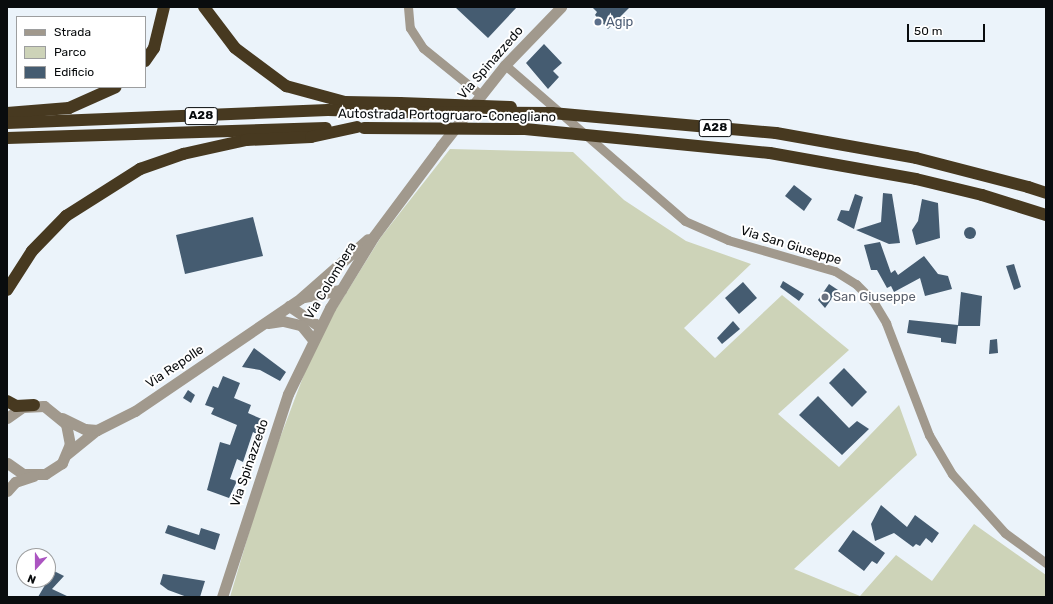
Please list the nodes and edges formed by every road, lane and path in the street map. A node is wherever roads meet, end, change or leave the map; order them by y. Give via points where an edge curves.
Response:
1 (164, 7) edge
2 (204, 7) edge
3 (408, 7) edge
4 (561, 7) edge
5 (146, 60) edge
6 (505, 65) junction
7 (114, 88) edge
8 (481, 95) junction
9 (398, 107) junction
10 (7, 113) edge
11 (7, 123) edge
12 (360, 127) junction
13 (7, 138) edge
14 (1046, 193) edge
15 (1046, 215) edge
16 (374, 236) junction
17 (7, 290) edge
18 (341, 290) junction
19 (301, 298) junction
20 (289, 306) junction
21 (265, 323) junction
22 (320, 327) junction
23 (313, 340) junction
24 (7, 401) edge
25 (34, 405) junction
26 (60, 416) junction
27 (7, 418) edge
28 (97, 430) junction
29 (67, 454) junction
30 (7, 463) edge
31 (34, 476) junction
32 (7, 491) edge
33 (1046, 563) edge
34 (222, 597) edge

1 - 5 highway via 154,48
2 - 9 highway via 236,48 286,86 345,102
3 - 8 street via 410,28 423,48
4 - 6 street, Via Spinazzedo
6 - 8 street, Via Spinazzedo
6 - 33 street, Via San Giuseppe via 685,222 728,240 836,271 856,284 873,301 886,323 929,435 952,474 1005,533
7 - 10 highway via 69,108
8 - 16 street, Via Spinazzedo
9 - 11 highway, Autostrada Portogruaro-Conegliano / A28
9 - 14 highway, Autostrada Portogruaro-Conegliano / A28, bridge via 491,103 552,113 776,133 916,158
12 - 13 highway, Autostrada Portogruaro-Conegliano / A28
12 - 15 highway, Autostrada Portogruaro-Conegliano / A28, bridge via 525,129 770,153 916,179 982,195
12 - 17 highway via 311,137 246,140 183,154 140,169 66,216 32,251
16 - 18 street, Via Colombera
16 - 19 street, Via Repolle
18 - 19 street, Via Repolle
18 - 22 street, Via Colombera
19 - 20 street, Via Repolle
20 - 21 street, Via Repolle
20 - 22 street
21 - 23 street via 282,321 301,325
21 - 28 street, Via Repolle via 135,411
22 - 23 street, Via Colombera
23 - 34 street, Via Spinazzedo via 288,394
24 - 25 highway via 16,406
25 - 26 street
25 - 27 street via 23,407
26 - 28 street via 70,424
26 - 29 street via 69,434
28 - 29 street, Via Repolle
29 - 31 street, Via Repolle via 54,470
30 - 31 street via 23,474
31 - 32 street, Via Repolle via 15,482

